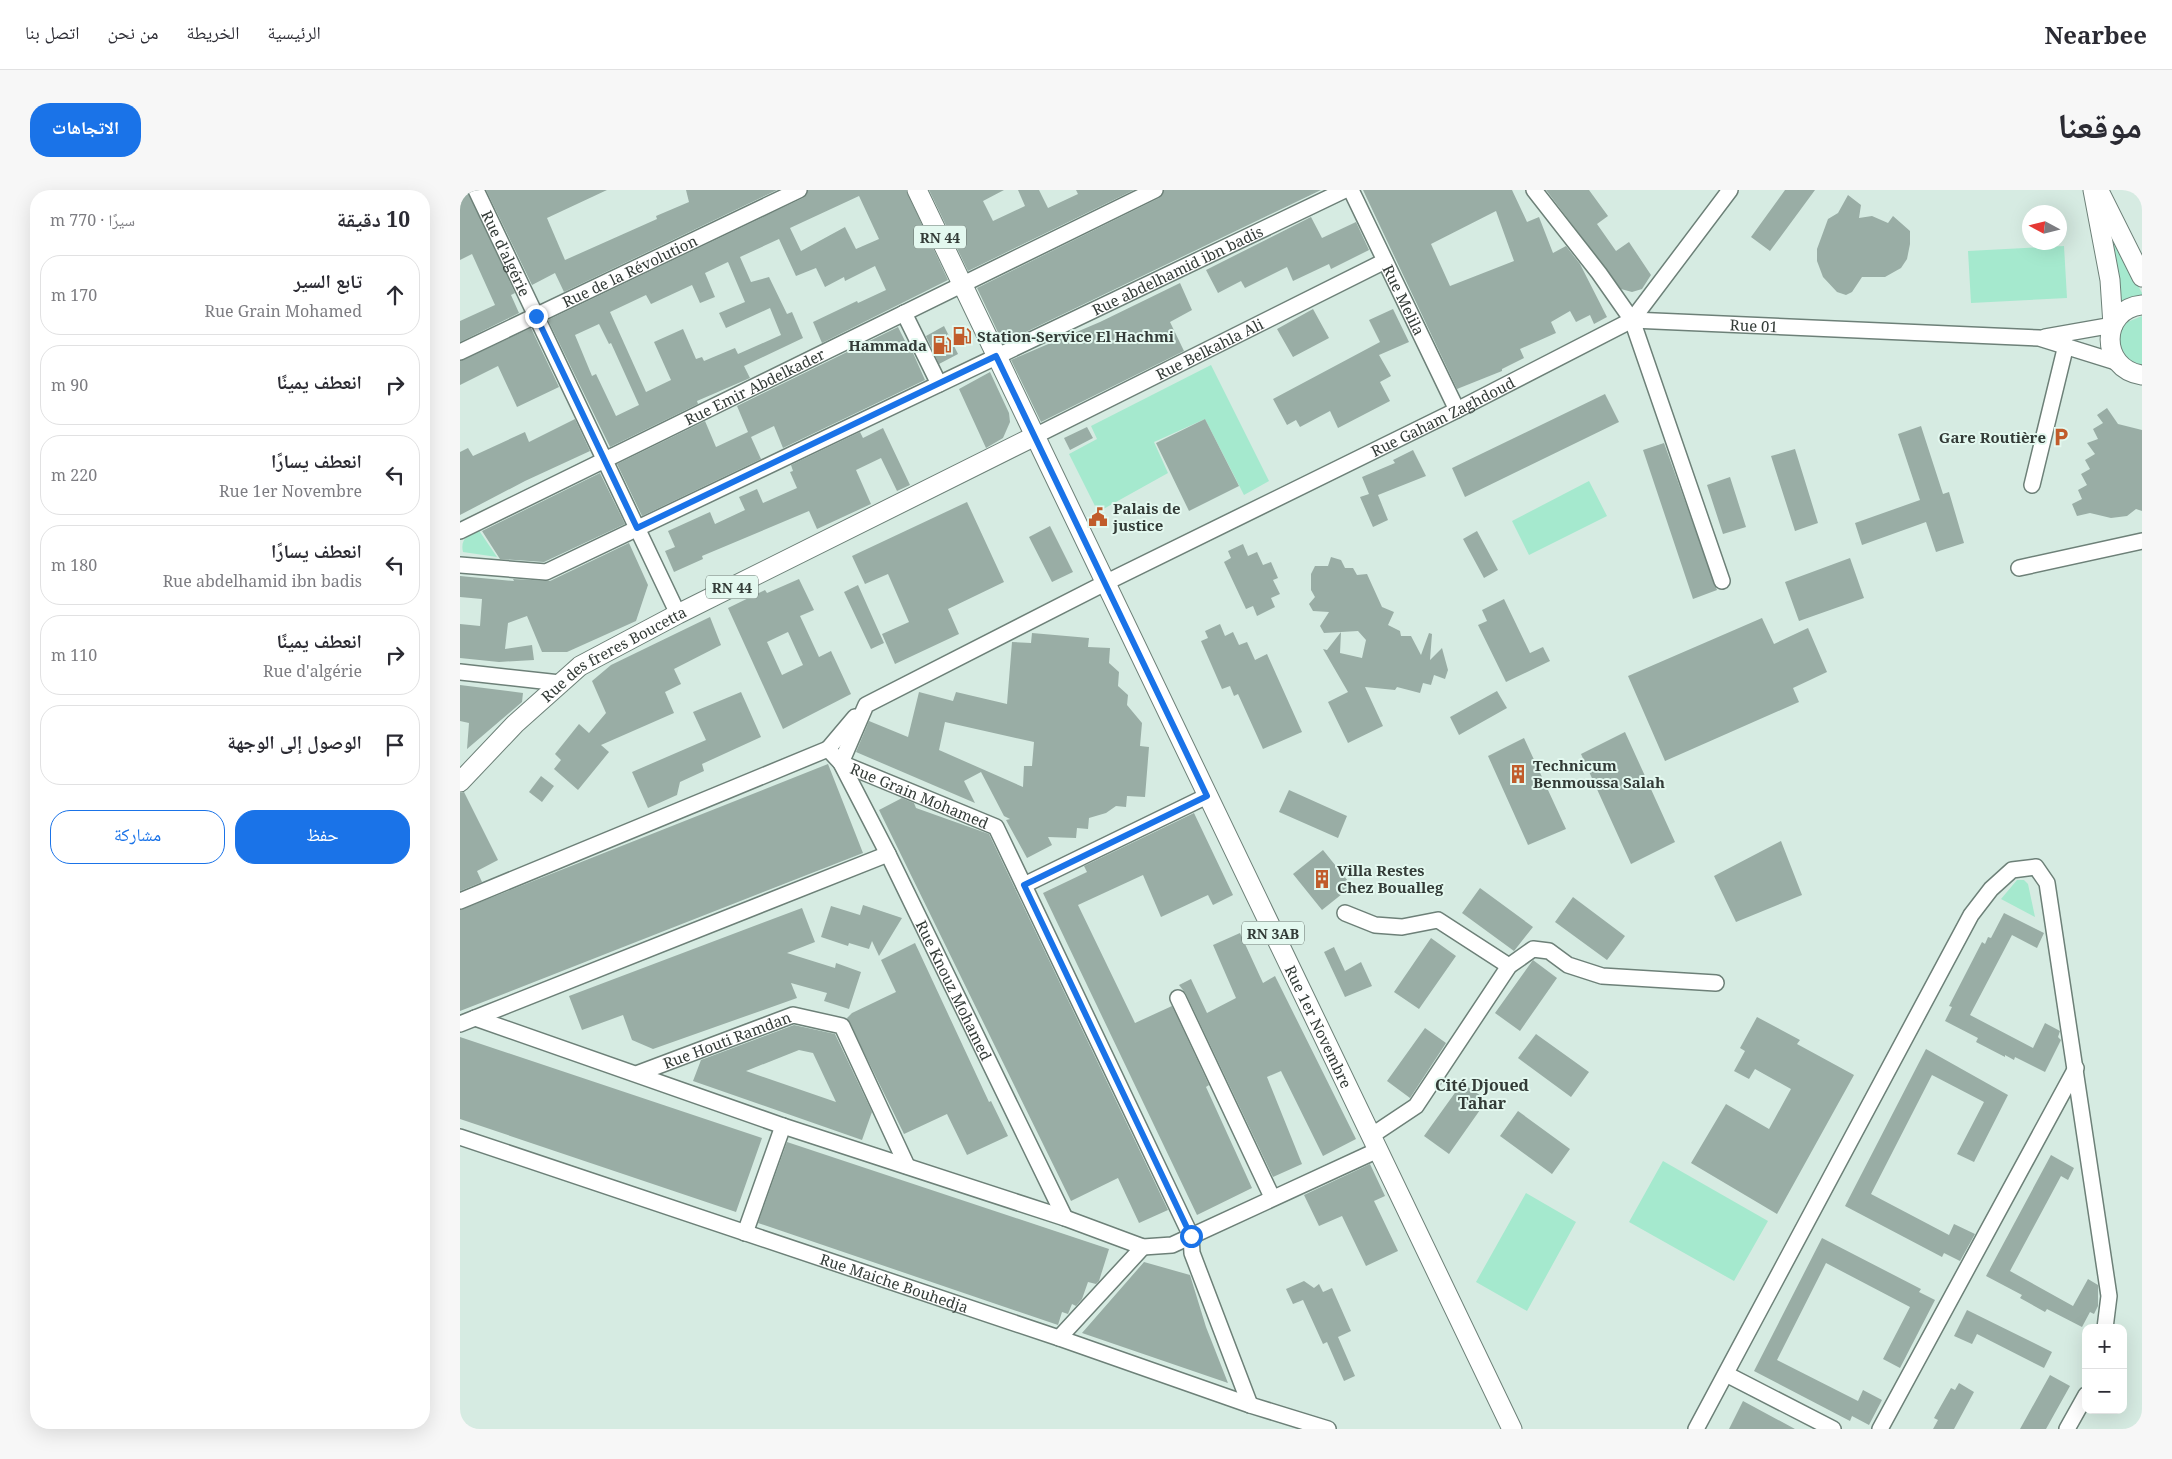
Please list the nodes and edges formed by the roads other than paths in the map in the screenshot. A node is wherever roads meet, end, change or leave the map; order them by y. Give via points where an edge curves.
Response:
1 (476, 190) edge
2 (799, 190) edge
3 (917, 190) edge
4 (1154, 190) edge
5 (1345, 190) edge
6 (1351, 190) edge
7 (1534, 190) edge
8 (1730, 190) edge
9 (2093, 190) edge
10 (2099, 190) edge
11 (1385, 262) junction
12 (2142, 277) edge
13 (962, 284) junction
14 (2142, 305) edge
15 (904, 313) junction
16 (536, 316) junction
17 (1632, 320) junction
18 (2113, 325) junction
19 (2039, 338) junction
20 (2066, 345) junction
21 (460, 352) edge
22 (996, 356) junction
23 (2116, 362) junction
24 (2142, 374) edge
25 (939, 384) junction
26 (2142, 389) edge
27 (1457, 410) junction
28 (1035, 436) junction
29 (604, 459) junction
30 (2032, 485) dead end
31 (637, 528) junction
32 (460, 531) edge
33 (2142, 542) edge
34 (460, 564) edge
35 (2019, 568) dead end
36 (1722, 581) dead end
37 (1105, 583) junction
38 (678, 614) junction
39 (460, 672) edge
40 (560, 683) junction
41 (866, 705) junction
42 (828, 749) junction
43 (841, 763) junction
44 (460, 782) edge
45 (1207, 796) junction
46 (888, 854) junction
47 (1024, 885) junction
48 (460, 901) edge
49 (1345, 913) dead end
50 (1509, 966) junction
51 (1716, 983) dead end
52 (1178, 998) dead end
53 (475, 1018) junction
54 (460, 1024) edge
55 (2076, 1068) junction
56 (639, 1073) junction
57 (783, 1126) junction
58 (460, 1138) edge
59 (1374, 1143) junction
60 (907, 1166) junction
61 (1272, 1198) junction
62 (1066, 1218) junction
63 (745, 1233) junction
64 (1191, 1236) junction
65 (1143, 1246) junction
66 (2106, 1324) edge
67 (1059, 1338) junction
68 (1726, 1374) junction
69 (2082, 1403) edge
70 (1250, 1405) junction
71 (1328, 1429) edge
72 (1512, 1429) edge
73 (1696, 1429) edge
74 (1833, 1429) edge
75 (1880, 1429) edge
76 (2068, 1429) edge

1 - 16 street, Rue d'algérie
2 - 16 street, Rue de la Révolution
3 - 13 main road, Rue 1er Novembre / RN 44
4 - 13 street, Rue Emir Abdelkader
5 - 22 street, Rue abdelhamid ibn badis
6 - 11 street, Rue Melila
7 - 17 street
8 - 17 street, Rue Gaham Zaghdoud
9 - 18 main road via 2110,280
10 - 12 main road
11 - 27 street, Rue Melila
11 - 28 street, Rue Belkahla Ali
13 - 15 street, Rue Emir Abdelkader
13 - 22 main road, Rue 1er Novembre / RN 44
14 - 18 main road via 2125,311
15 - 25 street
15 - 29 street, Rue Emir Abdelkader
16 - 21 street, Rue de la Révolution
16 - 29 street, Rue d'algérie
17 - 19 street, Rue 01
17 - 27 street, Rue Gaham Zaghdoud
17 - 36 street
18 - 19 street
18 - 23 main road via 2110,340
19 - 20 street
20 - 23 street
20 - 30 street
22 - 25 street, Rue abdelhamid ibn badis
22 - 28 main road, Rue 1er Novembre / RN 44
23 - 24 main road via 2131,372
23 - 26 main road
25 - 31 street, Rue abdelhamid ibn badis
27 - 37 street, Rue Gaham Zaghdoud
28 - 37 main road, Rue 1er Novembre / RN 3AB
28 - 38 main road, Rue des freres Boucetta / RN 44
29 - 31 street, Rue d'algérie
29 - 32 street, Rue Emir Abdelkader
31 - 34 street, Rue abdelhamid ibn badis via 546,572
31 - 38 street, Rue d'algérie
33 - 35 street
37 - 41 street, Rue Gaham Zaghdoud
37 - 45 main road, Rue 1er Novembre / RN 3AB
38 - 40 main road, Rue des freres Boucetta / RN 44 via 580,666
39 - 40 street
40 - 44 main road, Rue des freres Boucetta / RN 44 via 515,724
41 - 42 street
41 - 43 street
42 - 43 street
42 - 48 street
43 - 46 street, Rue Knouz Mohamed
43 - 47 street, Rue Grain Mohamed via 996,827
45 - 47 street
45 - 59 main road, Rue 1er Novembre / RN 3AB
46 - 53 street
46 - 62 street, Rue Knouz Mohamed
47 - 64 street, Rue Grain Mohamed
49 - 50 street via 1375,925 1402,927 1438,920
50 - 51 street via 1533,948 1549,951 1568,965 1602,976
50 - 59 street via 1416,1106
52 - 61 street
53 - 54 street
53 - 56 street
55 - 66 street via 2109,1296
55 - 68 street via 2047,883 2036,867 2012,870 1991,888 1970,915
55 - 75 street
56 - 57 street
56 - 60 street, Rue Houti Ramdan via 792,1015 842,1026
57 - 60 street
57 - 63 street
58 - 63 street, Rue Maiche Bouhedja
59 - 61 street
59 - 72 main road, Rue 1er Novembre / RN 3AB
60 - 62 street
61 - 64 street
62 - 65 street
63 - 67 street, Rue Maiche Bouhedja
64 - 65 street via 1172,1245
64 - 70 street, Rue Grain Mohamed via 1192,1253
65 - 67 street
67 - 70 street, Rue Maiche Bouhedja
68 - 73 street
68 - 74 street
69 - 76 street
70 - 71 street, Rue Maiche Bouhedja

